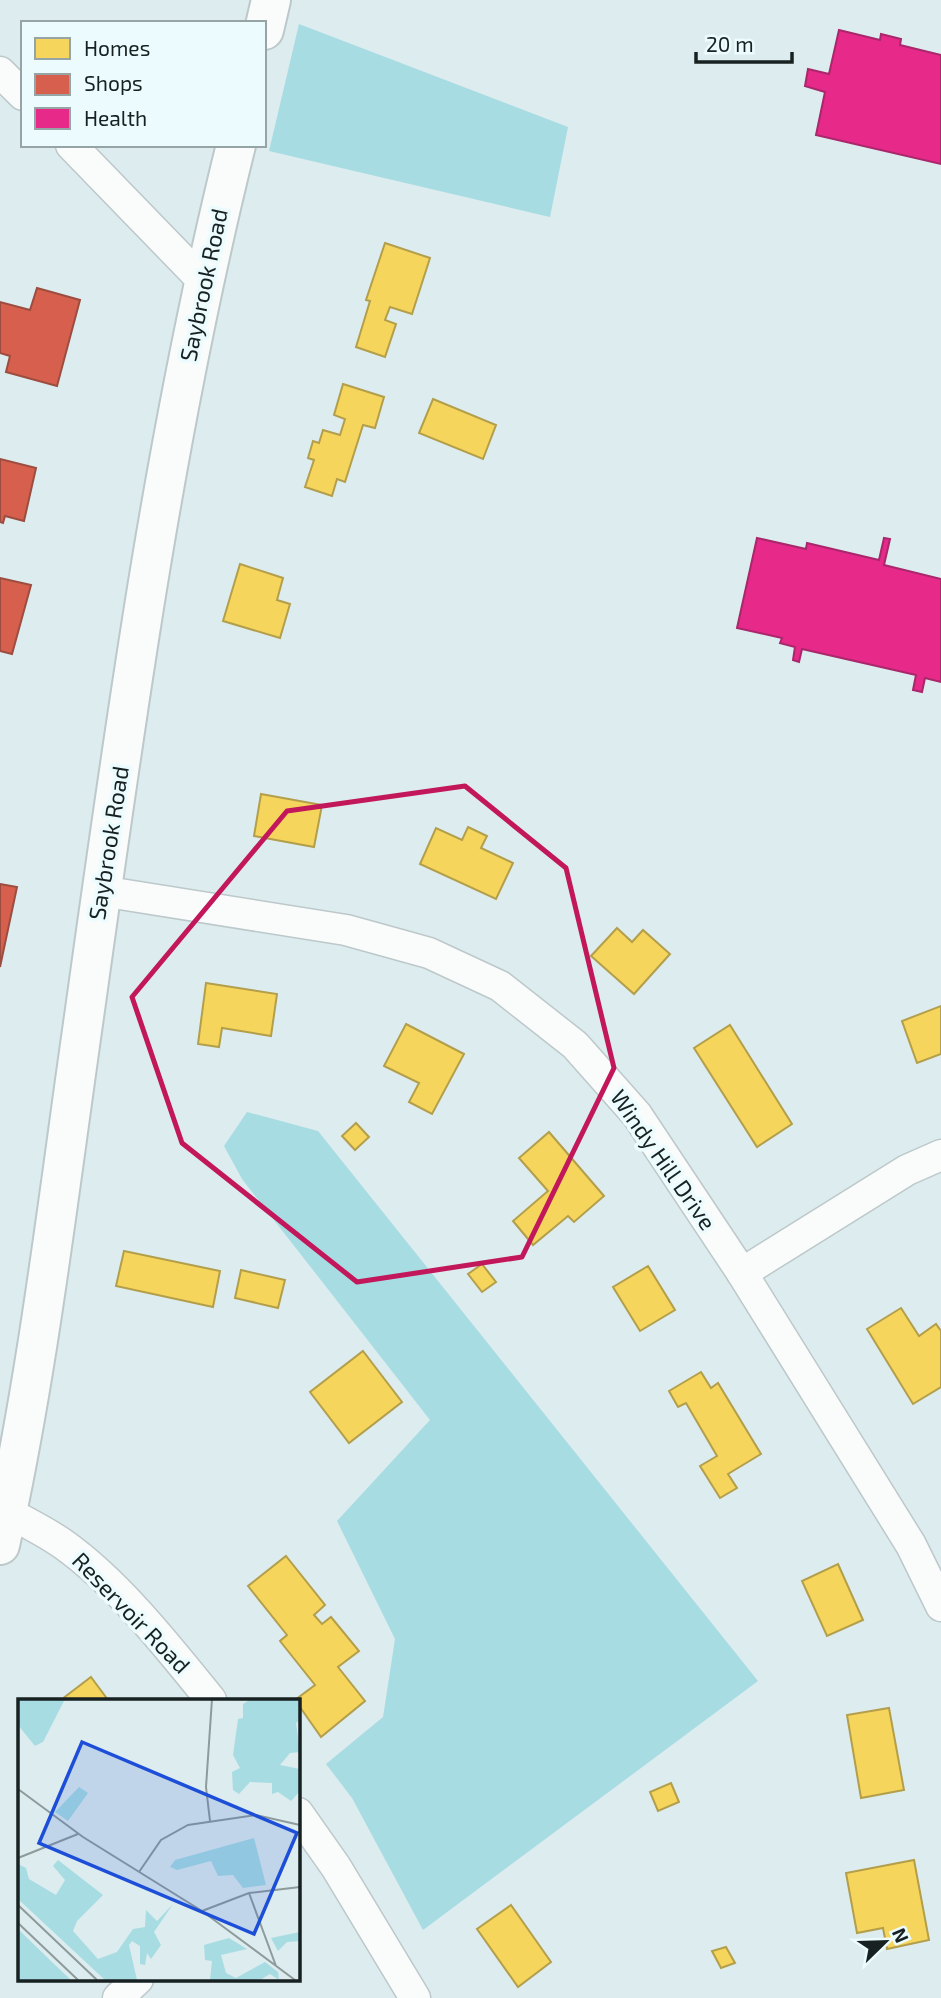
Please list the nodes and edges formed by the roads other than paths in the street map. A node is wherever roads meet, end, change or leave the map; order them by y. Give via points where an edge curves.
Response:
1 (271, 0) edge
2 (266, 21) edge
3 (0, 72) edge
4 (21, 94) edge
5 (73, 147) edge
6 (235, 147) edge
7 (202, 280) junction
8 (101, 891) junction
9 (941, 1155) edge
10 (742, 1273) junction
11 (4, 1528) edge
12 (941, 1606) edge
13 (210, 1699) edge
14 (300, 1821) edge
15 (137, 1980) edge
16 (118, 1998) edge
17 (415, 1998) edge

1 - 2 main road
3 - 4 street
5 - 7 street
6 - 7 main road, Saybrook Road
7 - 8 main road, Saybrook Road via 164,488
8 - 10 street, Windy Hill Drive via 346,930 429,953 500,986 575,1045 637,1115
8 - 11 main road, Saybrook Road via 56,1222
9 - 10 street via 907,1170
10 - 12 street, Windy Hill Drive via 911,1545
11 - 13 street, Reservoir Road via 62,1544 85,1561
14 - 17 street via 336,1867
15 - 16 street

